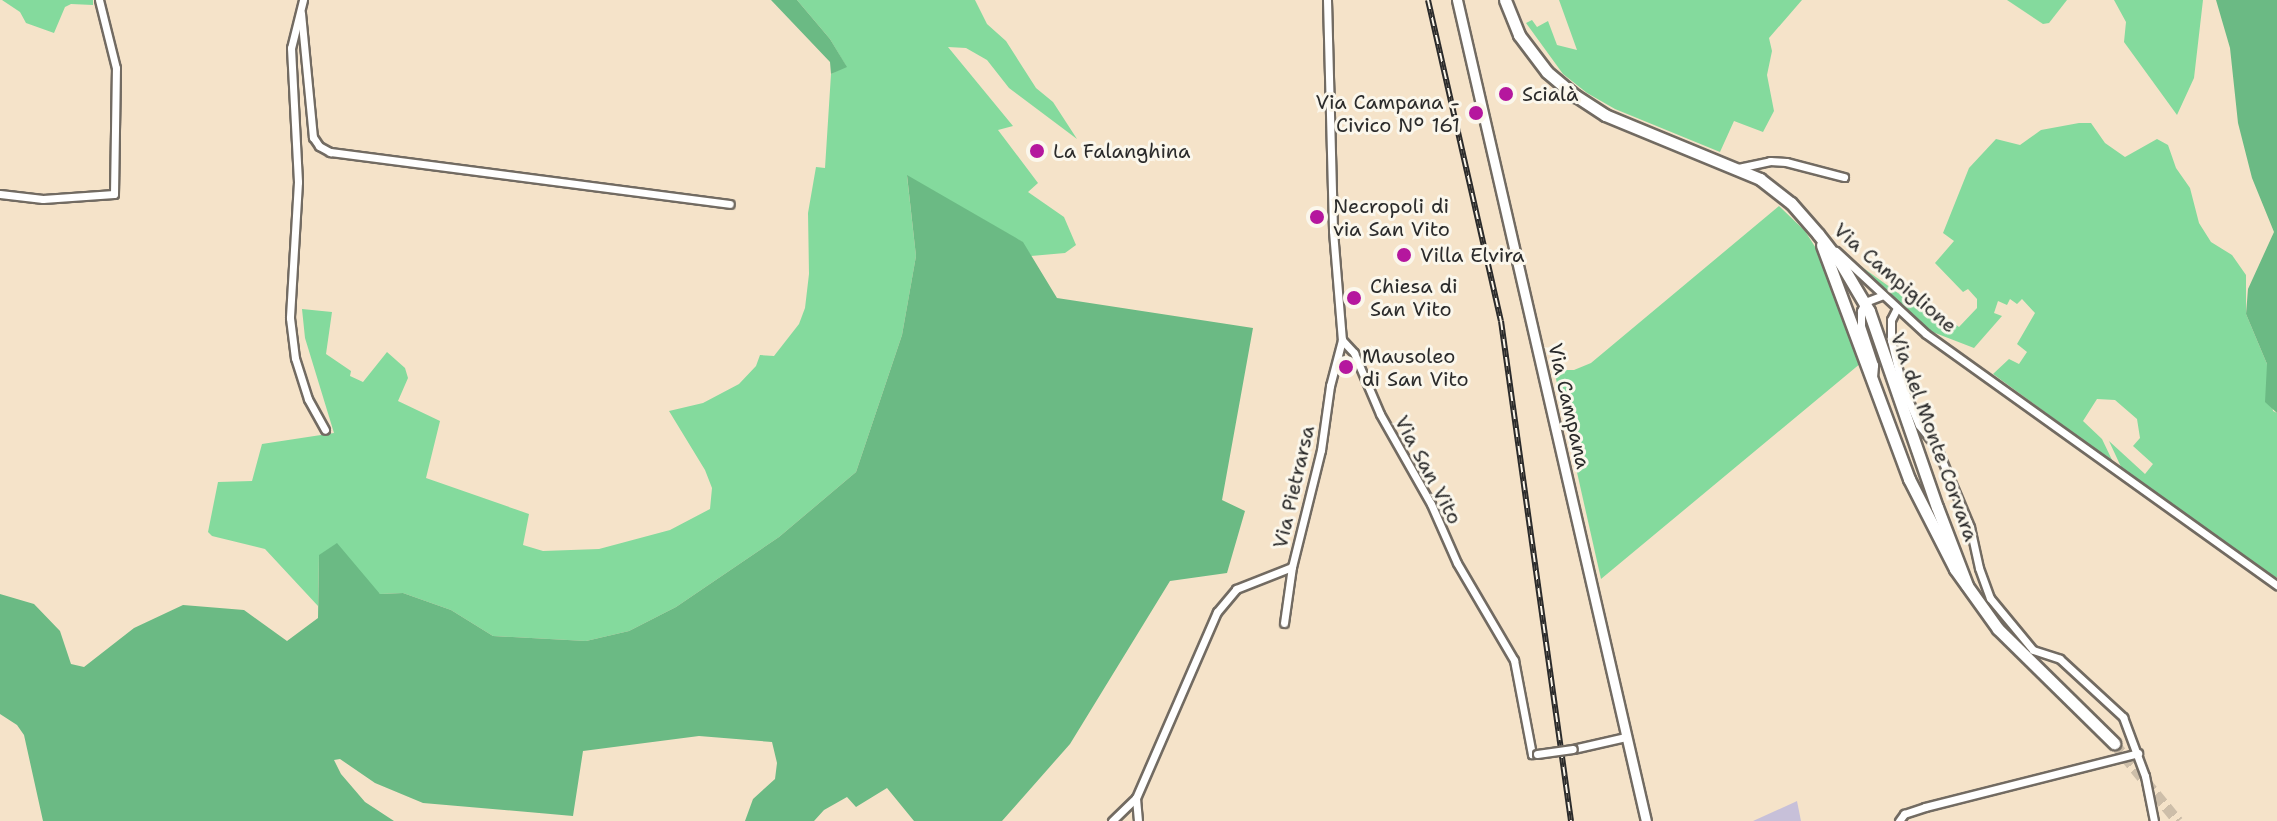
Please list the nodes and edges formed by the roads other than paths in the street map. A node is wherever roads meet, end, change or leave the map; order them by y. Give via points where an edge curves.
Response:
1 (99, 0) edge
2 (303, 0) edge
3 (1327, 0) edge
4 (1457, 0) edge
5 (1505, 0) edge
6 (301, 13) junction
7 (1738, 168) junction
8 (1844, 177) dead end
9 (0, 194) edge
10 (730, 204) dead end
11 (1818, 234) junction
12 (1883, 295) junction
13 (1865, 302) junction
14 (1897, 308) junction
15 (1342, 340) junction
16 (1872, 381) junction
17 (325, 430) dead end
18 (1292, 567) junction
19 (1967, 585) junction
20 (2277, 585) edge
21 (1284, 623) dead end
22 (1626, 737) junction
23 (2114, 743) tunnel mouth
24 (2138, 753) junction
25 (1136, 798) junction
26 (1112, 821) edge
27 (1138, 821) edge
28 (1646, 821) edge
29 (1899, 821) edge
30 (2154, 821) edge

1 - 9 street via 116,68 114,194 43,199
2 - 6 street
3 - 15 street, Via San Vito via 1333,231
4 - 22 street, Via Campana
5 - 7 main road, Via Campiglione via 1519,35 1547,72 1576,96 1605,115
6 - 10 street via 313,137 330,152
6 - 17 street via 291,48 298,182 290,318 308,399
7 - 8 street via 1786,162
7 - 11 main road, Via Campiglione via 1791,203
11 - 12 street, Via Campiglione
11 - 13 main road, Via del Monte Corvara
11 - 16 main road, Via del Monte Corvara
12 - 13 street
12 - 14 street, Via Campiglione
13 - 16 street, Via del Monte Corvara via 1861,326 1874,365
13 - 19 main road, Via del Monte Corvara
14 - 20 street, Via Campiglione
14 - 24 street via 1891,340 1902,385 1919,425 1936,446 1970,527 1990,598 2033,650 2060,659 2118,711
15 - 18 street, Via Pietrarsa
15 - 22 street, Via San Vito, bridge via 1354,353 1457,563 1514,660 1535,754
16 - 19 main road, Via del Monte Corvara via 1924,513
18 - 21 street
18 - 25 street, Via Pietrarsa via 1236,589 1217,612
19 - 23 main road, Via del Monte Corvara via 1998,629
22 - 28 street, Via Campana
24 - 29 street via 1925,807
24 - 30 street
25 - 26 street
25 - 27 street, Via Pietrarsa

